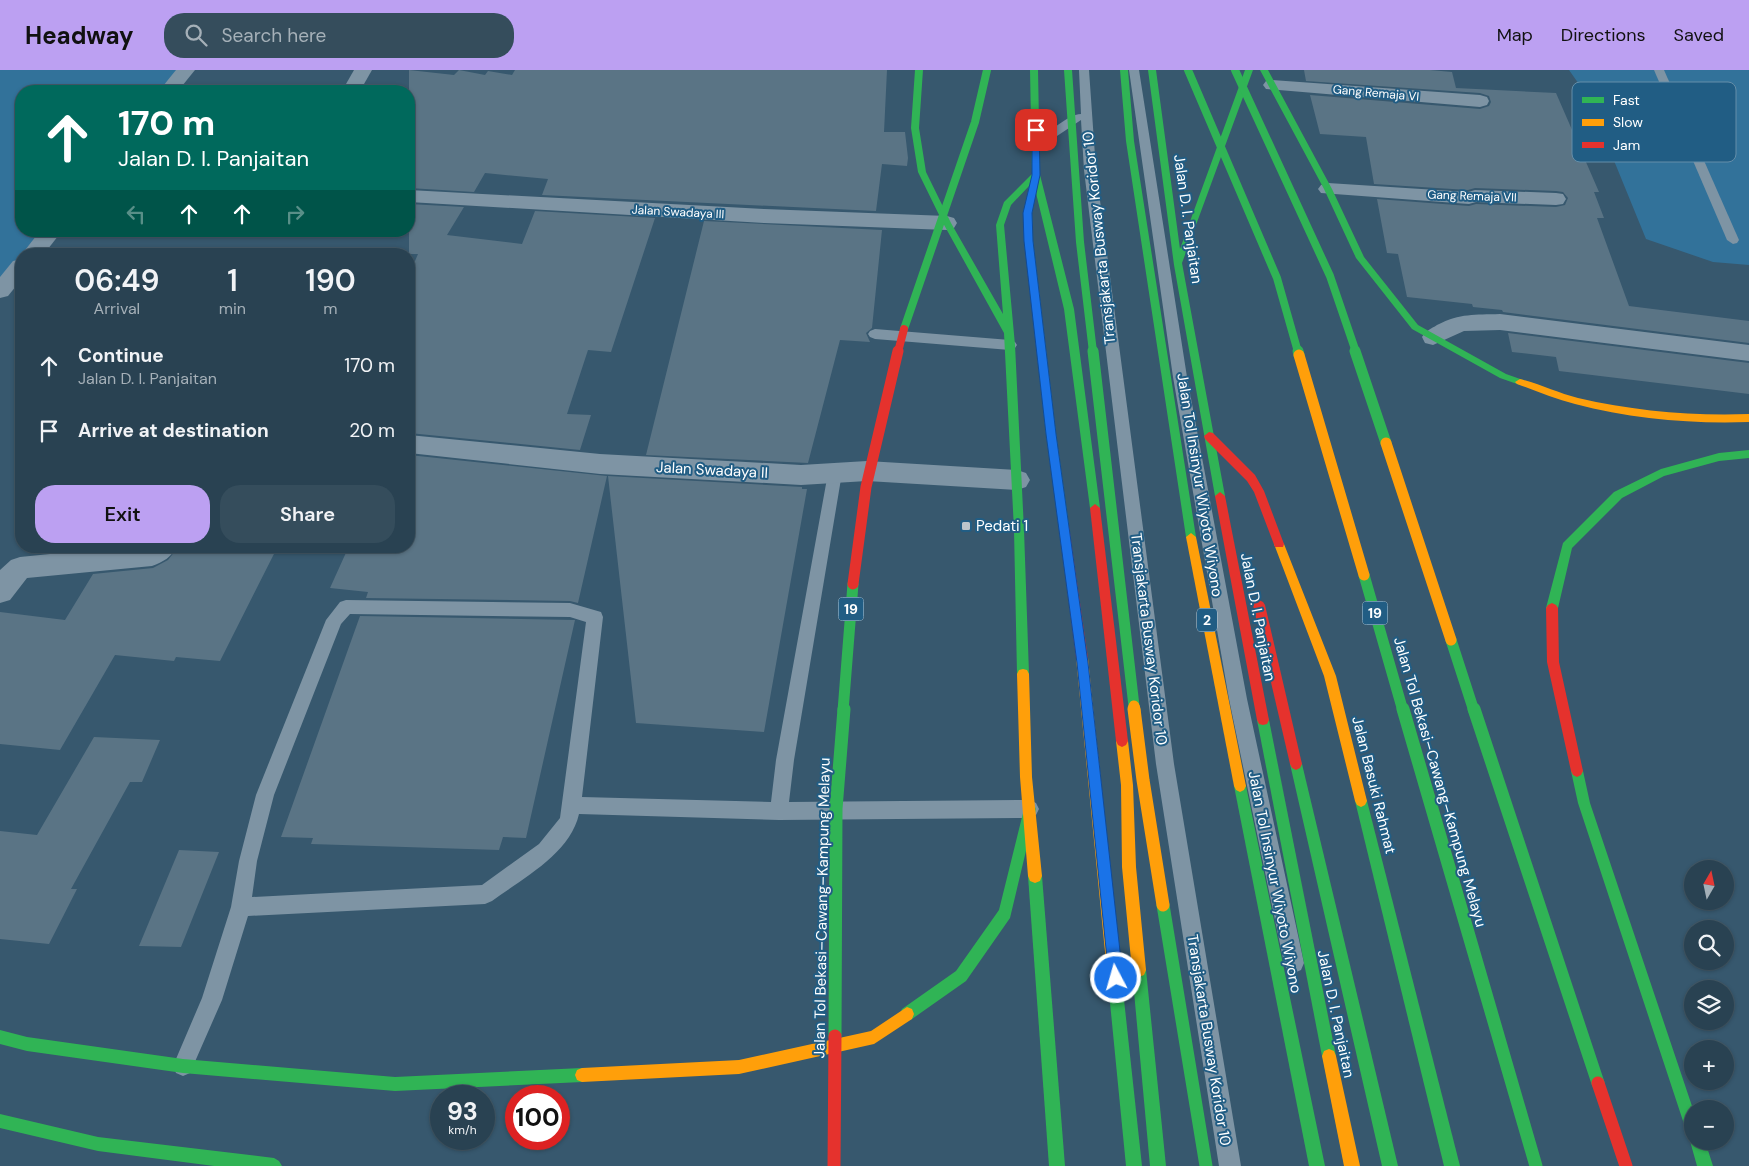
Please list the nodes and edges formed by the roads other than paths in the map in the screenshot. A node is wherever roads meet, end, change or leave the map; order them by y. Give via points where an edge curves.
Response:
1 (186, 70) edge
2 (363, 70) edge
3 (919, 70) edge
4 (987, 70) edge
5 (1034, 70) edge
6 (1068, 70) edge
7 (1084, 70) edge
8 (1124, 70) edge
9 (1134, 70) edge
10 (1152, 70) edge
11 (1188, 70) edge
12 (1235, 70) edge
13 (1249, 70) edge
14 (1659, 70) edge
15 (1268, 77) edge
16 (1664, 82) edge
17 (173, 85) edge
18 (354, 85) edge
19 (1480, 101) dead end
20 (1086, 110) junction
21 (1036, 149) junction
22 (1699, 162) edge
23 (1036, 175) junction
24 (1328, 189) junction
25 (415, 196) edge
26 (1556, 199) dead end
27 (947, 223) junction
28 (47, 237) edge
29 (1733, 240) dead end
30 (37, 248) edge
31 (1178, 265) junction
32 (15, 273) edge
33 (0, 291) edge
34 (875, 334) dead end
35 (1433, 338) junction
36 (1009, 339) junction
37 (1749, 353) edge
38 (1180, 377) junction
39 (1749, 418) edge
40 (1210, 440) junction
41 (415, 445) edge
42 (1749, 454) edge
43 (835, 473) junction
44 (1016, 480) junction
45 (1231, 493) dead end
46 (155, 553) edge
47 (1255, 589) dead end
48 (0, 592) edge
49 (572, 805) junction
50 (1030, 809) junction
51 (780, 811) junction
52 (241, 908) junction
53 (0, 1037) edge
54 (183, 1066) junction
55 (1684, 1103) edge
56 (0, 1121) edge
57 (1700, 1150) edge
58 (274, 1166) edge
59 (834, 1166) edge
60 (1057, 1166) edge
61 (1134, 1166) edge
62 (1158, 1166) edge
63 (1206, 1166) edge
64 (1230, 1166) edge
65 (1317, 1166) edge
66 (1336, 1166) edge
67 (1352, 1166) edge
68 (1390, 1166) edge
69 (1452, 1166) edge
70 (1536, 1166) edge
71 (1626, 1166) edge
72 (1706, 1166) edge

1 - 17 street
2 - 18 street
3 - 27 main road via 915,128 922,172
4 - 59 main road, Jalan Tol Bekasi–Cawang–Kampung Melayu / 19, bridge via 975,122 909,308 877,428 855,551 836,809
5 - 21 main road
6 - 63 main road, bridge via 1080,242 1143,780
7 - 20 lane, Transjakarta Busway Koridor 10
8 - 65 main road, Jalan Tol Insinyur Wiyoto Wiyono / 2 via 1130,141 1196,568
9 - 38 lane
10 - 31 main road, Jalan D. I. Panjaitan
11 - 70 main road, Jalan Tol Bekasi–Cawang–Kampung Melayu / 19, bridge via 1277,278
12 - 71 main road, bridge via 1330,276
13 - 31 main road
14 - 16 lane
15 - 19 street, Gang Remaja VI
15 - 24 main road
20 - 21 lane, Transjakarta Busway Koridor 10
20 - 64 lane, Transjakarta Busway Koridor 10 via 1112,355 1164,754
21 - 23 main road
22 - 29 lane
23 - 36 main road via 1007,204 1000,225
23 - 61 main road via 1028,213 1028,241 1083,663
23 - 62 main road via 1069,309 1092,486 1127,785 1129,867
24 - 26 street, Gang Remaja VII via 1469,198
24 - 35 main road via 1360,258 1415,327
25 - 27 street, Jalan Swadaya III
27 - 36 main road
28 - 30 street
31 - 40 main road, Jalan D. I. Panjaitan
32 - 33 street
34 - 36 lane
35 - 37 street via 1460,323 1500,322
35 - 39 main road via 1503,376 1584,403 1649,414 1730,420
36 - 44 main road
38 - 40 lane
38 - 66 lane via 1238,699
40 - 45 main road
40 - 67 main road, Jalan D. I. Panjaitan
40 - 69 main road, Jalan Basuki Rahmat via 1251,478 1259,491 1330,676
41 - 43 street, Jalan Swadaya II via 600,464 801,475
42 - 55 main road via 1720,456 1661,473 1618,495 1567,546 1552,608 1553,662 1584,803
43 - 44 street, Jalan Swadaya II via 867,471
43 - 51 lane via 785,760
44 - 50 main road via 1026,777
46 - 48 street via 20,568
47 - 68 main road
49 - 51 lane
49 - 52 lane via 568,822 546,850 485,894
49 - 52 lane via 595,617 570,610 346,607 334,620 265,795 248,861
50 - 51 lane
50 - 54 main road via 1005,913 962,976 874,1037 739,1068 404,1083
50 - 60 main road
52 - 54 lane via 212,1000
53 - 54 main road via 27,1044
56 - 58 main road via 98,1144
57 - 72 main road

